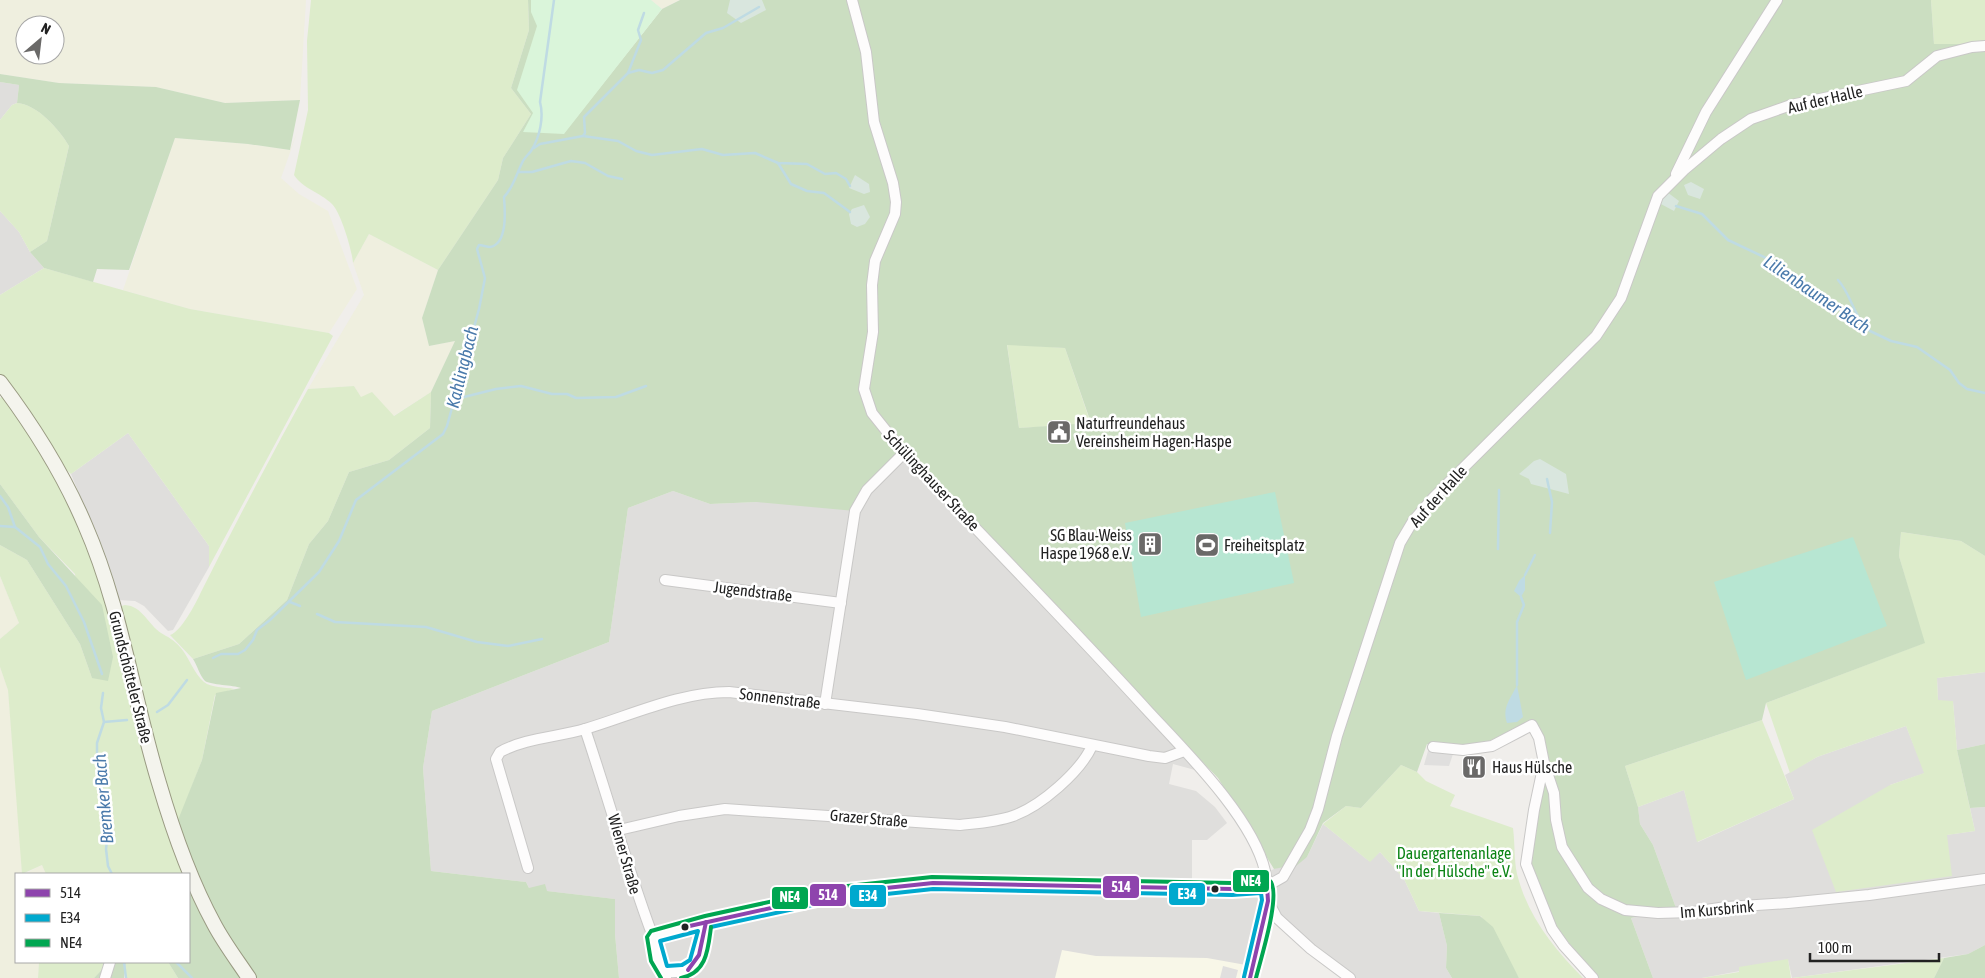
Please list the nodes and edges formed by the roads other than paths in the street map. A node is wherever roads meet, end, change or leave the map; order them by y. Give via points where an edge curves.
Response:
1 (852, 0) edge
2 (1777, 0) edge
3 (1985, 46) edge
4 (1675, 177) junction
5 (0, 382) edge
6 (904, 453) junction
7 (665, 580) dead end
8 (842, 603) junction
9 (825, 704) junction
10 (585, 729) junction
11 (1092, 746) junction
12 (1433, 748) dead end
13 (1184, 751) junction
14 (1544, 760) junction
15 (619, 830) junction
16 (528, 868) dead end
17 (188, 873) edge
18 (190, 879) edge
19 (1985, 879) edge
20 (1267, 886) junction
21 (1268, 901) junction
22 (706, 922) junction
23 (653, 937) junction
24 (110, 963) edge
25 (664, 975) edge
26 (105, 978) edge
27 (249, 978) edge
28 (1250, 978) edge
29 (1350, 978) edge
30 (1594, 978) edge

1 - 6 street, Schülinghauser Straße via 866,52 874,122 896,202 895,214 876,260 872,285 873,332 864,388 872,413
2 - 4 street, Auf der Halle via 1706,112
3 - 4 street, Auf der Halle via 1937,56 1906,81 1791,105 1751,119
4 - 20 street, Auf der Halle via 1658,196 1621,298 1596,336 1412,521 1400,543 1312,823 1282,877
5 - 17 main road, Grundschötteler Straße via 59,468 86,526 114,606 159,783
6 - 8 street via 860,499 851,535
6 - 13 street, Schülinghauser Straße
7 - 8 street, Jugendstraße
8 - 9 street
9 - 10 street, Sonnenstraße via 729,692 705,694 644,709
9 - 11 street, Sonnenstraße via 1005,727
10 - 15 street, Wiener Straße
10 - 16 street, Sonnenstraße via 507,748 497,755
11 - 13 street, Sonnenstraße via 1165,758
11 - 15 street, Grazer Straße via 1088,755 1057,789 1015,816 990,822 960,825 725,810 679,816
12 - 14 street, Im Kursbrink via 1463,750 1492,746 1532,725
13 - 20 street, Schülinghauser Straße via 1220,792 1250,835 1265,870
14 - 19 street, Im Kursbrink via 1554,793 1562,847 1588,888 1601,899 1625,910 1658,914 1726,906 1788,904
14 - 30 street via 1526,864 1552,929
15 - 23 street, Wiener Straße via 636,893
18 - 27 main road, Grundschötteler Straße
20 - 21 street, Schülinghauser Straße
20 - 22 street via 1232,889 933,883 839,894
21 - 28 street
21 - 29 street via 1277,918 1311,950
22 - 23 street
22 - 25 street via 699,955 693,966
23 - 25 street, Wiener Straße
24 - 26 street

